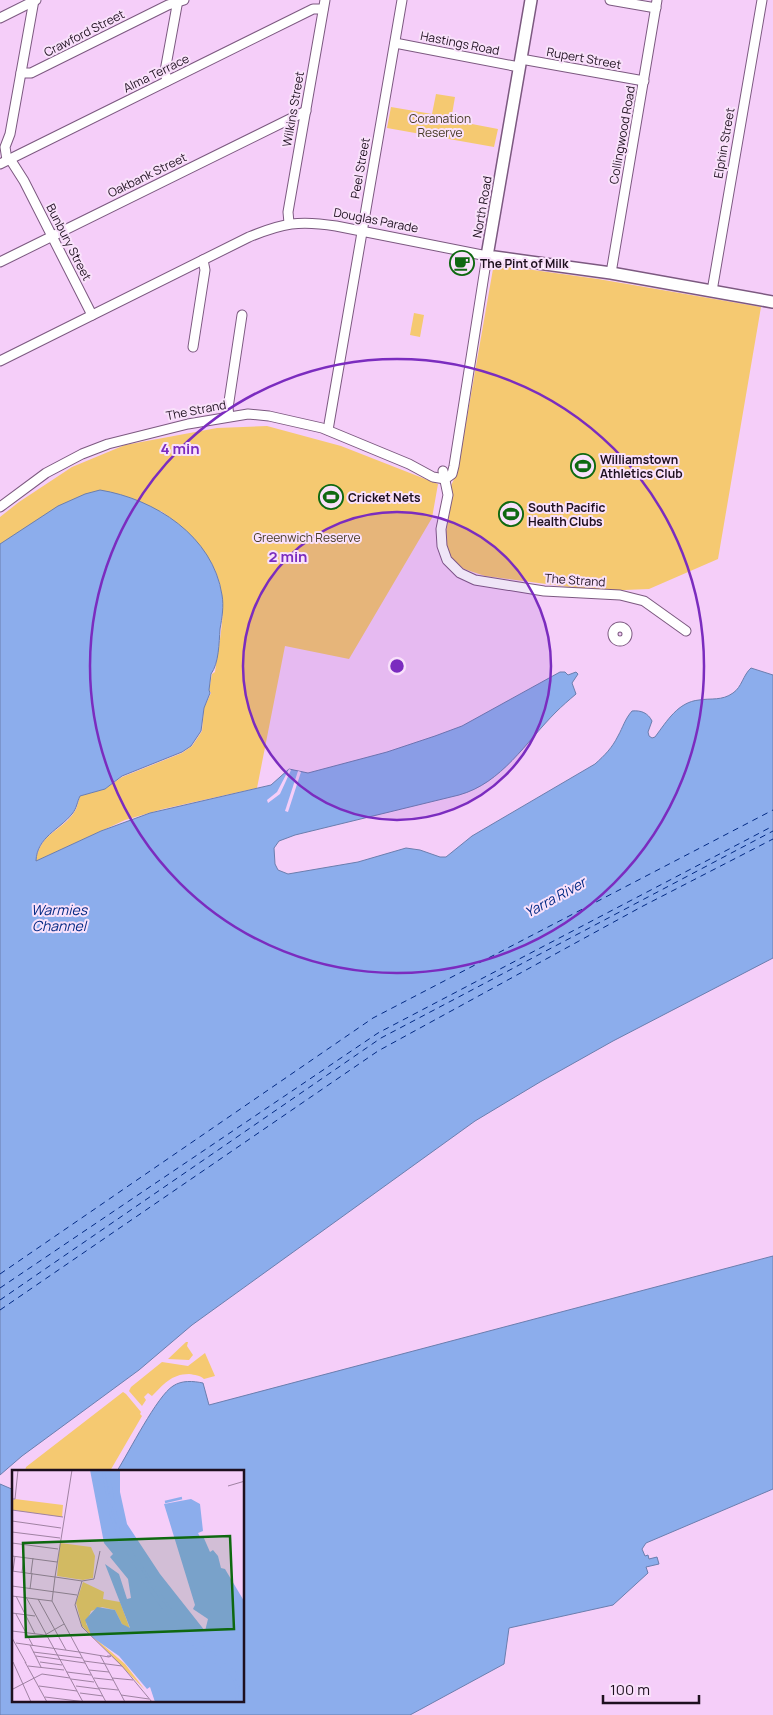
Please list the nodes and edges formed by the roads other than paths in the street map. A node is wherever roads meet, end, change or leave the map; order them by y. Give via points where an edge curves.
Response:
1 (35, 0) edge
2 (397, 0) edge
3 (402, 0) edge
4 (531, 0) edge
5 (610, 0) edge
6 (762, 0) edge
7 (180, 1) edge
8 (324, 4) edge
9 (657, 4) edge
10 (0, 18) edge
11 (395, 43) junction
12 (520, 63) junction
13 (21, 73) junction
14 (167, 81) junction
15 (644, 81) junction
16 (306, 111) junction
17 (9, 159) edge
18 (289, 223) junction
19 (359, 230) junction
20 (52, 236) junction
21 (487, 256) junction
22 (203, 260) junction
23 (0, 262) edge
24 (611, 273) junction
25 (712, 291) junction
26 (773, 302) edge
27 (92, 315) junction
28 (242, 315) dead end
29 (193, 347) dead end
30 (0, 361) edge
31 (229, 416) junction
32 (325, 429) junction
33 (443, 476) junction
34 (0, 507) edge
35 (686, 631) dead end

1 - 10 street
1 - 13 street, Bunbury Street
2 - 19 street, Peel Street
3 - 11 street, Peel Street
4 - 12 main road, North Road
5 - 9 street
6 - 25 street, Elphin Street
7 - 13 street, Crawford Street via 30,74
7 - 14 street via 165,71
8 - 14 street, Alma Terrace
8 - 16 street, Wilkins Street
9 - 15 street, Collingwood Road
11 - 12 street, Hastings Road
11 - 19 street, Peel Street
12 - 15 street, Rupert Street
12 - 21 main road, North Road
13 - 17 street, Bunbury Street
14 - 17 street, Alma Terrace
15 - 24 street, Collingwood Road
16 - 18 street, Wilkins Street via 288,212
16 - 20 street, Oakbank Street
17 - 20 street, Bunbury Street
18 - 19 street, Douglas Parade via 316,223
18 - 22 street, Douglas Parade via 271,228
19 - 21 street, Douglas Parade
19 - 32 street, Peel Street
20 - 23 street, Oakbank Street
20 - 27 street, Bunbury Street
21 - 24 main road, Douglas Parade
21 - 33 street, North Road via 454,469 451,475
22 - 27 street, Douglas Parade
22 - 29 street via 205,270
24 - 25 main road, Douglas Parade
25 - 26 main road, Douglas Parade
27 - 30 street, Douglas Parade
28 - 31 street
31 - 32 street, The Strand via 269,416
31 - 34 street, The Strand via 131,437 82,454 46,473
32 - 33 street, The Strand via 426,474
33 - 35 street, The Strand via 448,495 441,534 443,552 450,565 463,575 475,580 544,591 620,595 644,601

